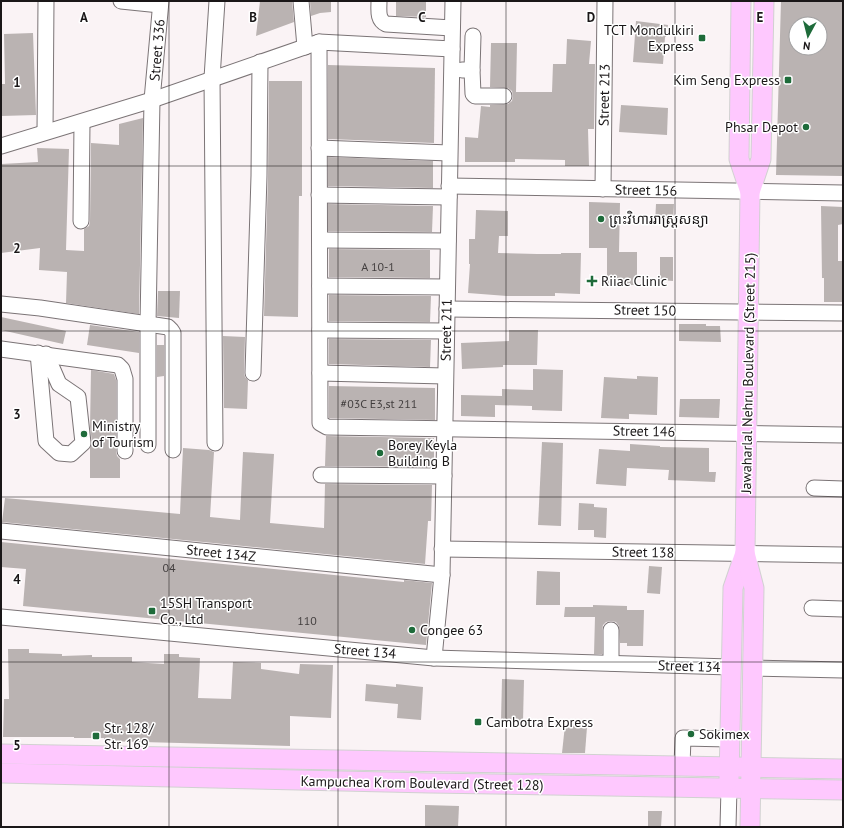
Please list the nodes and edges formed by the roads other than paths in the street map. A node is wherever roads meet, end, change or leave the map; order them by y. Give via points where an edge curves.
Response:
1 (46, 1) edge
2 (121, 1) edge
3 (217, 1) edge
4 (301, 1) edge
5 (378, 1) edge
6 (453, 1) edge
7 (605, 1) edge
8 (742, 1) edge
9 (764, 1) edge
10 (161, 3) edge
11 (452, 28) junction
12 (474, 36) dead end
13 (312, 44) junction
14 (452, 49) junction
15 (260, 62) junction
16 (451, 69) junction
17 (472, 70) junction
18 (212, 78) junction
19 (504, 96) dead end
20 (152, 100) junction
21 (82, 122) junction
22 (45, 132) junction
23 (1, 146) edge
24 (319, 148) junction
25 (450, 152) junction
26 (603, 189) junction
27 (449, 192) junction
28 (750, 192) junction
29 (843, 193) edge
30 (319, 195) junction
31 (81, 220) dead end
32 (320, 240) junction
33 (448, 242) junction
34 (320, 286) junction
35 (447, 287) junction
36 (1, 304) edge
37 (447, 309) junction
38 (748, 311) junction
39 (843, 313) edge
40 (148, 324) junction
41 (320, 330) junction
42 (446, 330) junction
43 (1, 349) edge
44 (42, 354) junction
45 (320, 372) junction
46 (253, 373) dead end
47 (445, 376) junction
48 (444, 428) junction
49 (747, 433) junction
50 (843, 434) edge
51 (215, 443) dead end
52 (148, 445) dead end
53 (173, 450) dead end
54 (126, 451) dead end
55 (320, 475) dead end
56 (444, 476) junction
57 (814, 488) dead end
58 (843, 489) edge
59 (1, 531) edge
60 (442, 549) junction
61 (745, 553) junction
62 (843, 555) edge
63 (442, 575) junction
64 (812, 608) dead end
65 (843, 609) edge
66 (1, 617) edge
67 (611, 630) dead end
68 (434, 658) junction
69 (610, 663) junction
70 (730, 667) junction
71 (752, 668) junction
72 (843, 670) edge
73 (729, 739) junction
74 (1, 754) edge
75 (430, 761) junction
76 (682, 766) junction
77 (729, 767) junction
78 (751, 767) junction
79 (843, 769) edge
80 (1, 773) edge
81 (430, 784) junction
82 (728, 788) junction
83 (750, 788) junction
84 (843, 790) edge
85 (728, 827) edge
86 (750, 827) edge

1 - 22 street
2 - 10 street
3 - 18 street
4 - 13 street
5 - 11 street via 379,18 386,24
6 - 11 street, Street 211
7 - 26 street, Street 213
8 - 28 main road, Jawaharlal Nehru Boulevard (Street 215) via 739,159
9 - 28 main road, Jawaharlal Nehru Boulevard (Street 215) via 761,159
10 - 20 street, Street 336
11 - 14 street, Street 211
12 - 17 street
13 - 14 street
13 - 15 street
13 - 24 street
14 - 16 street, Street 211
15 - 18 street
15 - 46 street
16 - 17 street
16 - 25 street, Street 211
17 - 19 street via 475,96
18 - 20 street
18 - 51 street
20 - 21 street
20 - 40 street, Street 336
21 - 22 street
21 - 31 street
22 - 23 street
24 - 25 street
24 - 30 street
25 - 27 street, Street 211
26 - 27 street, Street 156
26 - 28 street, Street 156
27 - 30 street, Street 156
27 - 33 street, Street 211
28 - 29 street, Street 156
28 - 38 main road, Jawaharlal Nehru Boulevard (Street 215)
30 - 32 street
32 - 33 street
32 - 34 street
33 - 35 street, Street 211
34 - 35 street
34 - 41 street
35 - 37 street, Street 211
36 - 40 street
37 - 38 street, Street 150
37 - 42 street, Street 211
38 - 39 street, Street 150
38 - 49 main road, Jawaharlal Nehru Boulevard (Street 215)
40 - 52 street, Street 336
40 - 53 street via 168,327 173,333
41 - 42 street
41 - 45 street
42 - 47 street, Street 211
43 - 44 street
44 - 44 street via 46,441 60,453 71,454 84,443 78,397 59,384
44 - 54 street via 118,365 122,369 125,379
45 - 47 street
45 - 48 street, Street 146 via 322,425
47 - 48 street, Street 211
48 - 49 street, Street 146
48 - 56 street, Street 211
49 - 50 street, Street 146
49 - 61 main road, Jawaharlal Nehru Boulevard (Street 215)
55 - 56 street
56 - 60 street, Street 211
57 - 58 street
59 - 63 street, Street 134Z
60 - 61 street, Street 138
60 - 63 street, Street 211
61 - 62 street, Street 138
61 - 70 main road, Jawaharlal Nehru Boulevard (Street 215) via 733,588
61 - 71 main road, Jawaharlal Nehru Boulevard (Street 215) via 754,588
63 - 68 street, Street 211
64 - 65 street
66 - 68 street, Street 134
67 - 69 street
68 - 69 street, Street 134
69 - 70 street, Street 134
70 - 73 main road, Jawaharlal Nehru Boulevard (Street 215)
71 - 72 street
71 - 78 main road, Jawaharlal Nehru Boulevard (Street 215)
73 - 76 street via 683,738
73 - 77 main road, Jawaharlal Nehru Boulevard (Street 215)
74 - 75 main road, Kampuchea Krom Boulevard (Street 128)
75 - 76 main road, Kampuchea Krom Boulevard (Street 128)
75 - 81 main road
76 - 77 main road, Kampuchea Krom Boulevard (Street 128)
77 - 78 main road, Kampuchea Krom Boulevard (Street 128)
77 - 82 main road, Jawaharlal Nehru Boulevard (Street 215)
78 - 79 main road, Kampuchea Krom Boulevard (Street 128)
78 - 83 main road, Jawaharlal Nehru Boulevard (Street 215)
80 - 81 main road, Kampuchea Krom Boulevard (Street 128)
81 - 82 main road, Kampuchea Krom Boulevard (Street 128)
82 - 83 main road, Kampuchea Krom Boulevard (Street 128)
82 - 85 street, Jawaharlal Nehru Boulevard (Street 215)
83 - 84 main road, Kampuchea Krom Boulevard (Street 128)
83 - 86 main road, Jawaharlal Nehru Boulevard (Street 215)

